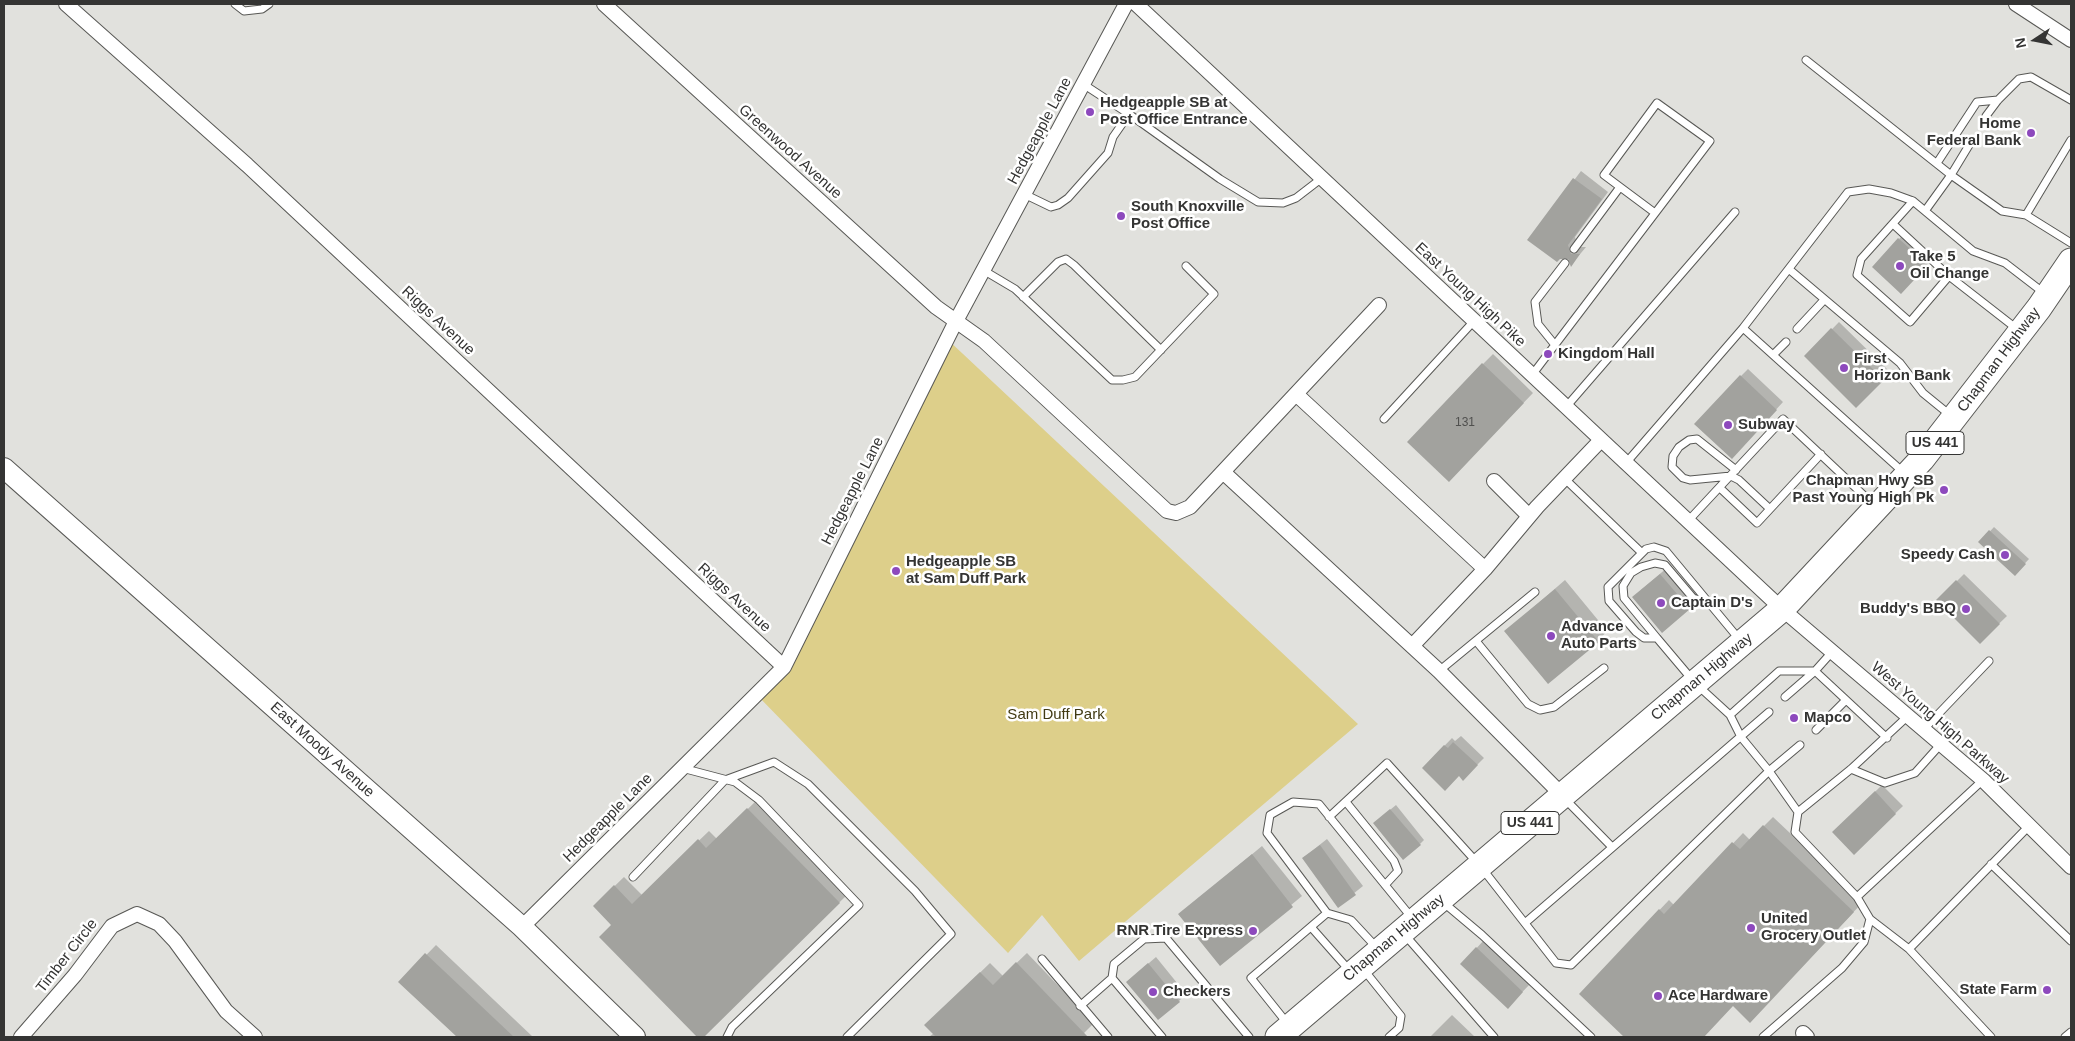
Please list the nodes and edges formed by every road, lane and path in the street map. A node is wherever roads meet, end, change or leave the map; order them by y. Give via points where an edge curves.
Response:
1 (66, 4) edge
2 (235, 4) edge
3 (269, 4) edge
4 (604, 4) edge
5 (1126, 4) edge
6 (1136, 4) edge
7 (2016, 4) edge
8 (2071, 40) edge
9 (1806, 60) dead end
10 (1083, 84) junction
11 (1998, 100) junction
12 (2071, 100) edge
13 (1129, 114) junction
14 (1986, 116) dead end
15 (2071, 140) edge
16 (1971, 142) dead end
17 (1937, 164) junction
18 (1951, 175) junction
19 (1322, 178) junction
20 (1620, 187) junction
21 (1024, 194) junction
22 (1913, 201) junction
23 (1925, 210) junction
24 (1735, 212) dead end
25 (1655, 213) junction
26 (2026, 215) junction
27 (1893, 224) junction
28 (2071, 243) edge
29 (1574, 250) dead end
30 (2071, 261) edge
31 (1565, 263) dead end
32 (1186, 266) dead end
33 (983, 270) junction
34 (1790, 270) junction
35 (1949, 276) junction
36 (2047, 296) junction
37 (1024, 298) junction
38 (1824, 300) junction
39 (1379, 306) dead end
40 (956, 321) junction
41 (1474, 321) junction
42 (1743, 328) junction
43 (1797, 330) dead end
44 (2020, 332) junction
45 (1786, 342) dead end
46 (1555, 345) junction
47 (1161, 350) junction
48 (1774, 354) junction
49 (1532, 375) junction
50 (1296, 394) junction
51 (1566, 407) junction
52 (1954, 418) junction
53 (1384, 419) dead end
54 (1601, 440) junction
55 (1821, 454) junction
56 (1626, 463) junction
57 (4, 468) edge
58 (1223, 472) junction
59 (1733, 473) junction
60 (1907, 476) junction
61 (1564, 478) junction
62 (1494, 481) dead end
63 (1720, 488) junction
64 (1877, 508) junction
65 (1770, 509) junction
66 (1529, 516) junction
67 (1688, 521) junction
68 (1642, 553) junction
69 (1485, 569) junction
70 (1535, 592) dead end
71 (1707, 602) junction
72 (1782, 609) junction
73 (1658, 638) junction
74 (1476, 641) junction
75 (1742, 643) junction
76 (1412, 646) junction
77 (1832, 652) junction
78 (1989, 661) dead end
79 (784, 667) junction
80 (1604, 668) dead end
81 (1439, 671) junction
82 (1815, 671) junction
83 (1695, 683) junction
84 (1785, 697) dead end
85 (1846, 700) junction
86 (1769, 712) dead end
87 (1730, 716) junction
88 (1908, 716) junction
89 (1924, 729) junction
90 (1816, 730) dead end
91 (1741, 737) junction
92 (1887, 738) junction
93 (1800, 745) dead end
94 (1940, 745) junction
95 (682, 768) junction
96 (1851, 768) junction
97 (1769, 771) junction
98 (726, 780) junction
99 (1983, 780) junction
100 (1562, 795) junction
101 (1346, 802) junction
102 (1798, 812) junction
103 (1329, 817) junction
104 (2030, 825) junction
105 (1612, 847) junction
106 (1991, 864) junction
107 (1481, 867) junction
108 (2071, 867) edge
109 (633, 877) dead end
110 (1385, 885) junction
111 (1857, 897) junction
112 (1439, 899) junction
113 (1327, 913) junction
114 (1870, 919) junction
115 (1525, 923) junction
116 (1408, 926) junction
117 (522, 927) junction
118 (1311, 927) junction
119 (2071, 941) edge
120 (1909, 949) junction
121 (1379, 950) junction
122 (1042, 959) dead end
123 (1356, 970) junction
124 (1112, 978) junction
125 (1080, 1006) junction
126 (1284, 1032) edge
127 (2071, 1032) edge
128 (630, 1035) edge
129 (851, 1036) edge
130 (21, 1037) edge
131 (256, 1037) edge
132 (727, 1037) edge
133 (1108, 1037) edge
134 (1162, 1037) edge
135 (1249, 1037) edge
136 (1389, 1037) edge
137 (1494, 1037) edge
138 (1591, 1037) edge
139 (1763, 1037) edge
140 (1990, 1037) edge
141 (2065, 1037) edge

1 - 79 street, Riggs Avenue via 247,165
2 - 3 lane via 244,12 262,9
4 - 40 street, Greenwood Avenue via 936,307
5 - 10 street, Hedgeapple Lane
6 - 19 street, East Young High Pike
7 - 8 street
9 - 17 lane
10 - 13 lane
10 - 21 street, Hedgeapple Lane
11 - 12 lane via 2019,80 2031,77
11 - 14 lane
11 - 17 lane via 1977,102
13 - 19 lane via 1258,202 1283,203 1296,198
13 - 21 lane via 1113,137 1108,153 1058,206 1051,207
15 - 26 lane
16 - 18 lane
17 - 18 lane
18 - 23 lane
18 - 26 lane via 2002,211
19 - 41 street, East Young High Pike
20 - 25 lane
20 - 25 lane via 1604,175 1657,103 1710,141
20 - 29 lane
21 - 33 street, Hedgeapple Lane
22 - 23 lane
22 - 27 lane
22 - 34 lane via 1869,189 1848,192
23 - 36 lane via 1973,251 2005,262
24 - 51 lane
25 - 46 lane
26 - 28 lane
27 - 35 lane
27 - 35 lane via 1861,259 1858,275 1910,322
30 - 36 highway, Chapman Highway / US 441
31 - 46 lane via 1535,302 1538,324
32 - 47 lane via 1214,294
33 - 37 lane
33 - 40 street, Hedgeapple Lane
34 - 38 lane
34 - 42 lane
35 - 44 lane
36 - 44 highway, Chapman Highway / US 441
37 - 47 lane via 1112,380 1135,377
37 - 47 lane via 1058,262 1066,259
38 - 43 lane
38 - 52 lane via 1900,363 1923,393
39 - 50 street
40 - 58 street, Greenwood Avenue via 984,341 1167,510 1176,513 1190,507
40 - 79 street, Hedgeapple Lane
41 - 49 street, East Young High Pike
41 - 53 lane
42 - 48 lane
42 - 56 lane
44 - 52 highway, Chapman Highway / US 441
45 - 48 lane
46 - 49 lane
48 - 60 lane
49 - 51 street, East Young High Pike
50 - 58 street
50 - 69 street
51 - 54 street, East Young High Pike
52 - 60 highway, Chapman Highway / US 441
54 - 56 street, East Young High Pike
54 - 61 street
55 - 59 lane via 1783,419
55 - 64 lane
55 - 65 lane
56 - 67 street, East Young High Pike
57 - 117 main road, East Moody Avenue
58 - 76 street
59 - 59 lane via 1690,480 1676,473 1672,467 1673,456 1679,447 1697,439
59 - 63 lane
59 - 65 lane
60 - 64 highway, Chapman Highway / US 441
61 - 66 street
61 - 68 lane
62 - 66 street
63 - 65 lane via 1757,523
63 - 67 lane
64 - 72 highway, Chapman Highway / US 441
66 - 69 street
67 - 72 street, East Young High Pike
68 - 71 lane via 1654,547 1666,551
68 - 73 lane via 1608,587 1609,601 1636,632 1644,638
69 - 76 street
70 - 74 lane
71 - 73 lane via 1693,598 1666,565 1655,563 1631,573 1623,586 1624,598
71 - 75 lane
72 - 75 highway, Chapman Highway / US 441
72 - 77 street, West Young High Parkway
73 - 83 lane
74 - 80 lane via 1528,704 1540,710 1554,707
74 - 81 lane
75 - 83 highway, Chapman Highway / US 441
76 - 81 street
77 - 82 lane
77 - 88 street, West Young High Parkway
78 - 89 lane
79 - 95 street, Hedgeapple Lane
81 - 100 street
82 - 84 lane
82 - 85 lane
82 - 87 lane via 1779,671
83 - 87 lane
83 - 100 highway, Chapman Highway / US 441
85 - 90 lane
85 - 92 lane
86 - 91 lane
87 - 91 lane
88 - 89 street, West Young High Parkway
88 - 92 lane
89 - 94 street, West Young High Parkway
91 - 97 lane
91 - 105 lane
92 - 96 lane
93 - 97 lane
94 - 96 lane via 1915,773 1885,783
94 - 99 street, West Young High Parkway
95 - 98 lane
95 - 117 street, Hedgeapple Lane
96 - 102 lane
97 - 102 lane
97 - 115 lane via 1571,966 1556,963
98 - 109 lane
98 - 129 lane via 774,762 808,784 916,891 950,934
98 - 132 lane via 735,782 759,800 859,904 732,1027
99 - 104 street, West Young High Parkway
99 - 111 lane
100 - 105 lane
100 - 107 highway, Chapman Highway / US 441
101 - 103 lane
101 - 107 lane via 1387,763
101 - 110 lane via 1394,861 1398,871
102 - 111 lane via 1795,832
103 - 110 lane
103 - 113 lane via 1319,804 1293,802 1270,815 1267,833
104 - 106 lane
104 - 108 street, West Young High Parkway
105 - 115 lane
106 - 119 lane
106 - 120 lane
107 - 112 highway, Chapman Highway / US 441
107 - 115 lane
110 - 116 lane
111 - 114 lane
112 - 116 highway, Chapman Highway / US 441
112 - 138 lane via 1482,934
113 - 118 lane
113 - 121 lane via 1351,920
114 - 120 lane
114 - 139 lane via 1864,942 1842,968
116 - 121 highway, Chapman Highway / US 441
116 - 137 lane
117 - 128 main road, East Moody Avenue
118 - 123 lane
118 - 126 lane via 1251,978
120 - 140 lane
121 - 123 highway, Chapman Highway / US 441
122 - 125 lane
123 - 126 highway, Chapman Highway / US 441
123 - 136 lane via 1401,1016 1400,1028
124 - 125 lane
124 - 134 lane
124 - 135 lane via 1114,964 1144,939 1166,938
125 - 133 lane
127 - 141 lane
130 - 131 street, Timber Circle via 76,976 112,926 137,914 159,924 226,1011

